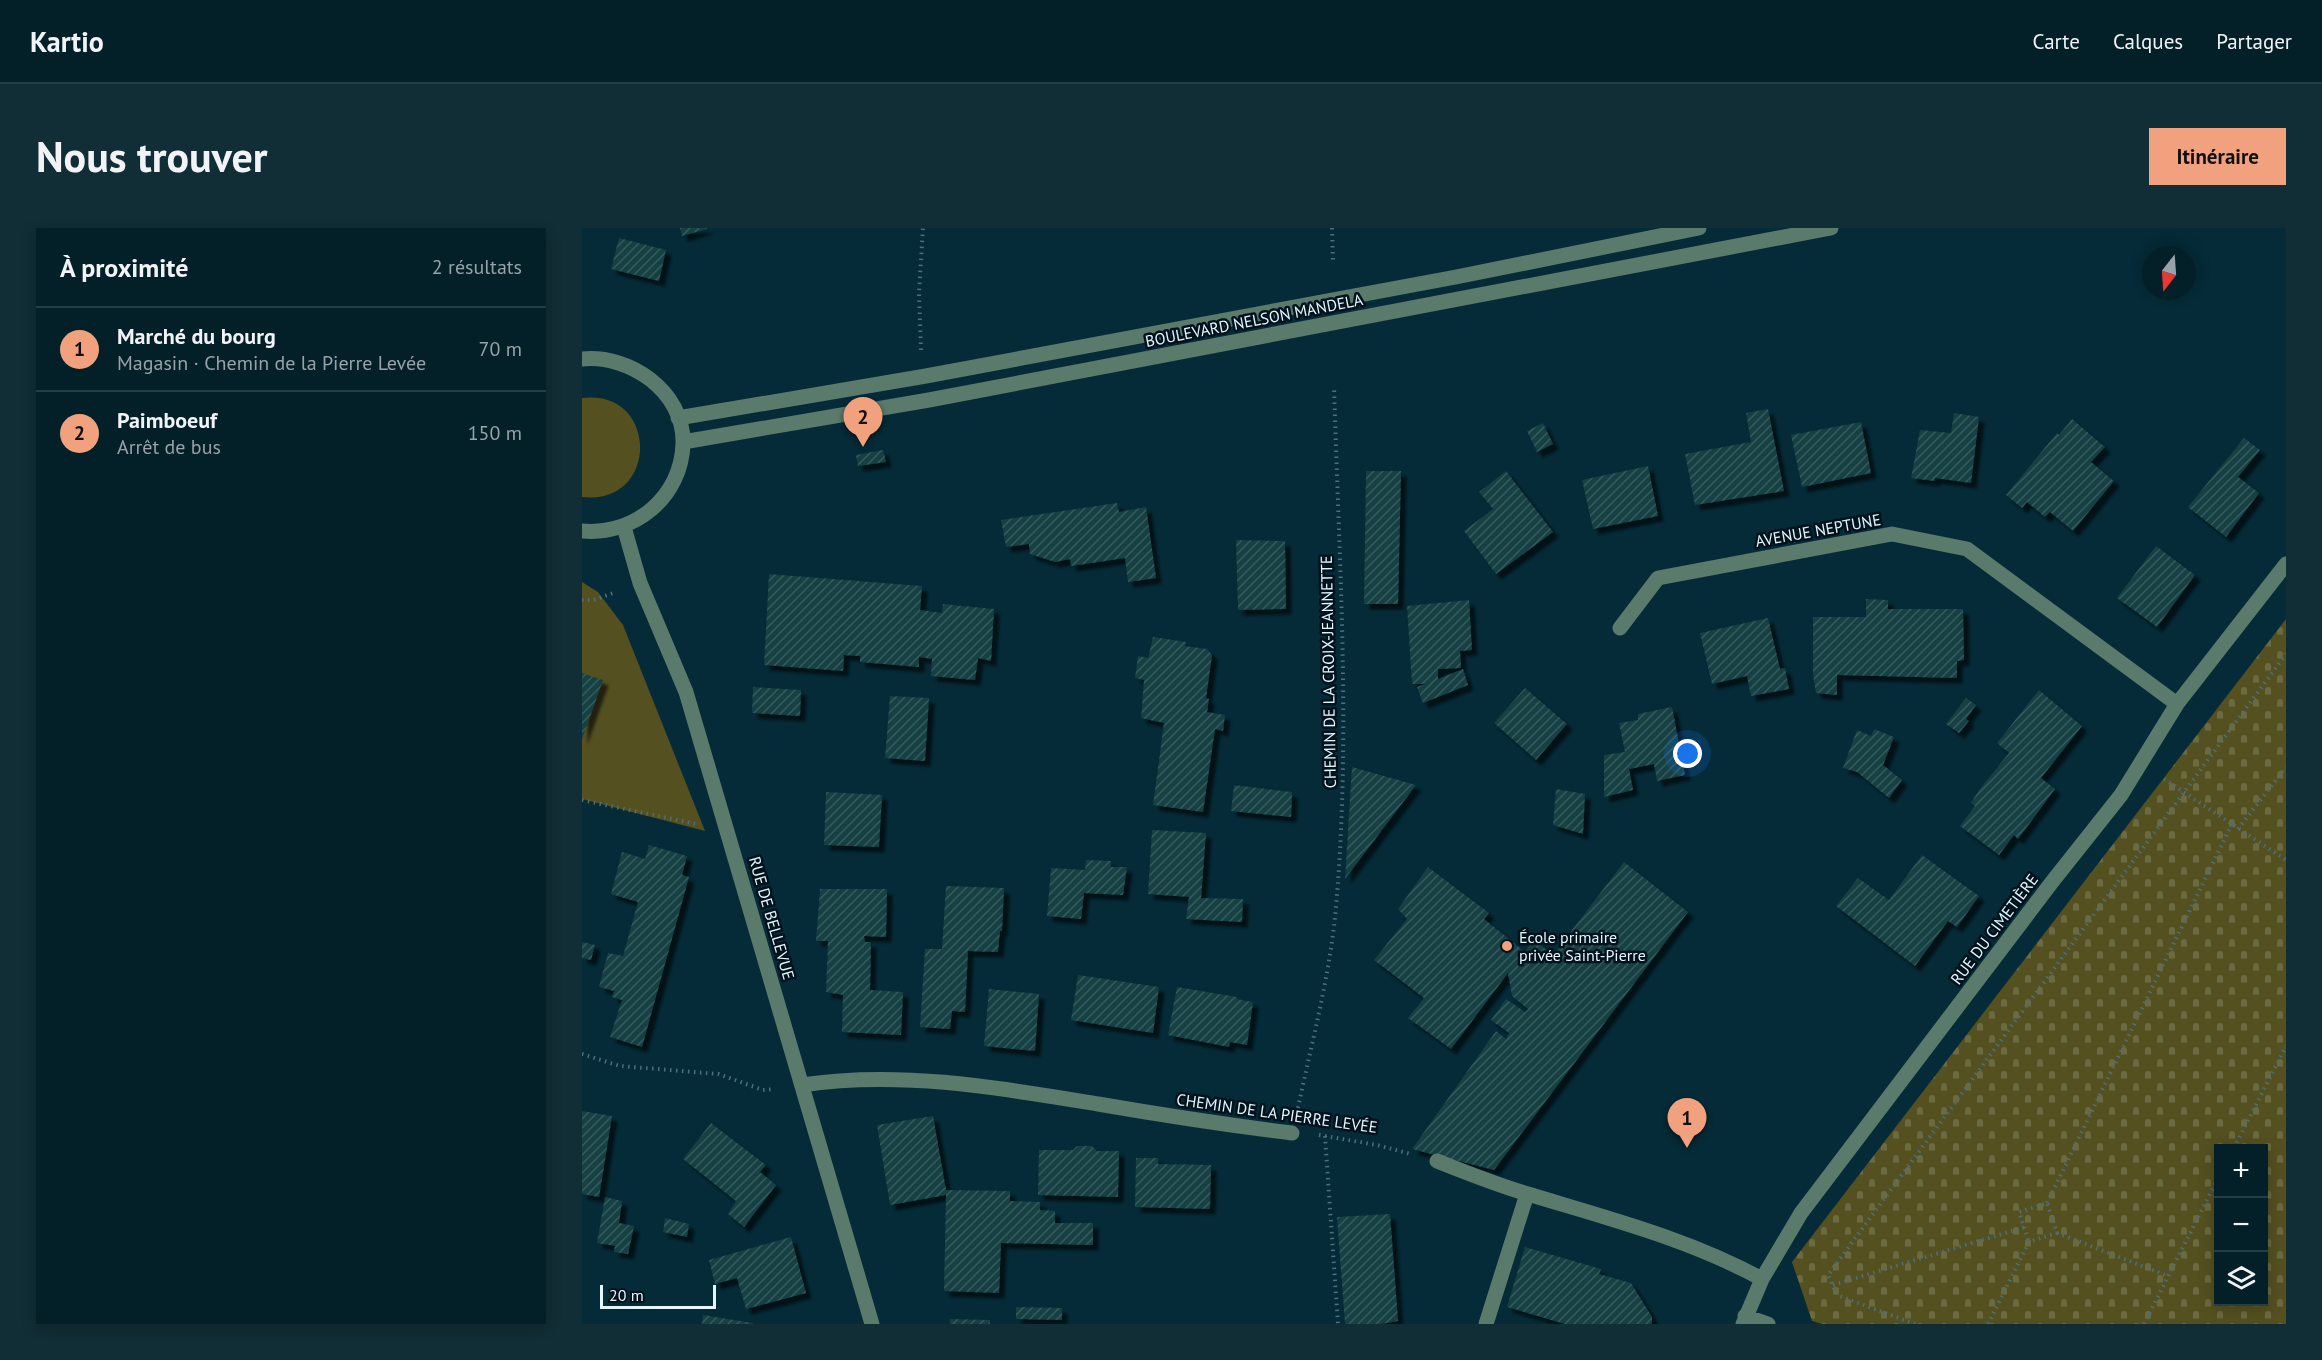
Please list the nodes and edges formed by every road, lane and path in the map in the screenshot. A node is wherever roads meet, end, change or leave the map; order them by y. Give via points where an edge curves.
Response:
1 (924, 228) edge
2 (1332, 228) edge
3 (1699, 228) edge
4 (1831, 228) edge
5 (1333, 261) dead end
6 (583, 354) edge
7 (926, 376) junction
8 (1334, 386) dead end
9 (678, 417) junction
10 (683, 442) junction
11 (624, 527) junction
12 (582, 531) edge
13 (2286, 564) edge
14 (1620, 628) dead end
15 (2286, 654) edge
16 (2177, 704) junction
17 (2141, 763) junction
18 (2286, 767) edge
19 (2184, 793) junction
20 (582, 800) edge
21 (2232, 824) junction
22 (2238, 829) junction
23 (728, 830) junction
24 (2286, 860) edge
25 (2286, 1046) edge
26 (582, 1054) edge
27 (802, 1085) junction
28 (1292, 1133) junction
29 (1325, 1136) junction
30 (2237, 1144) edge
31 (1437, 1161) joint
32 (2214, 1186) edge
33 (1527, 1194) junction
34 (2047, 1203) junction
35 (2025, 1227) junction
36 (2057, 1233) junction
37 (2029, 1242) junction
38 (2169, 1276) junction
39 (1762, 1278) junction
40 (1833, 1285) junction
41 (1744, 1320) edge
42 (872, 1324) edge
43 (1338, 1324) edge
44 (1486, 1324) edge
45 (1768, 1324) edge
46 (1915, 1324) edge
47 (1988, 1324) edge
48 (2144, 1324) edge

1 - 7 path via 919,293
2 - 5 path
3 - 7 street
4 - 10 street, BOULEVARD NELSON MANDELA via 929,400
6 - 9 street via 623,363 641,372 660,387
7 - 9 street
8 - 28 path, CHEMIN DE LA CROIX-JEANNETTE via 1344,767 1336,909
9 - 10 street
10 - 11 street via 678,469 663,499 639,520
11 - 12 street via 598,533
11 - 23 street, RUE DE BELLEVUE via 640,583 686,692
13 - 16 street, RUE DU CIMETIÈRE
14 - 16 street, AVENUE NEPTUNE via 1658,578 1892,534 1967,549
15 - 19 path
16 - 17 street, RUE DU CIMETIÈRE
17 - 19 path
17 - 39 street, RUE DU CIMETIÈRE via 2121,795 1801,1213
18 - 22 path
19 - 21 path
19 - 40 path via 1828,1275
20 - 23 path
21 - 22 path
21 - 34 path
22 - 24 path
23 - 27 street, RUE DE BELLEVUE
25 - 30 path
26 - 27 path via 620,1066 718,1074 763,1090
27 - 28 street, CHEMIN DE LA PIERRE LEVÉE via 887,1079 954,1084
27 - 42 street, RUE DE BELLEVUE
28 - 29 path, CHEMIN DE LA PIERRE LEVÉE
29 - 31 path, CHEMIN DE LA PIERRE LEVÉE
29 - 43 path
31 - 33 street
32 - 38 path
33 - 39 street via 1666,1237
33 - 44 street
34 - 35 path via 2019,1212
34 - 36 path
35 - 37 path
35 - 40 path
36 - 37 path
36 - 38 path
37 - 47 path
38 - 48 path
39 - 41 street, RUE DU CIMETIÈRE
40 - 46 path via 1837,1295
41 - 45 street

